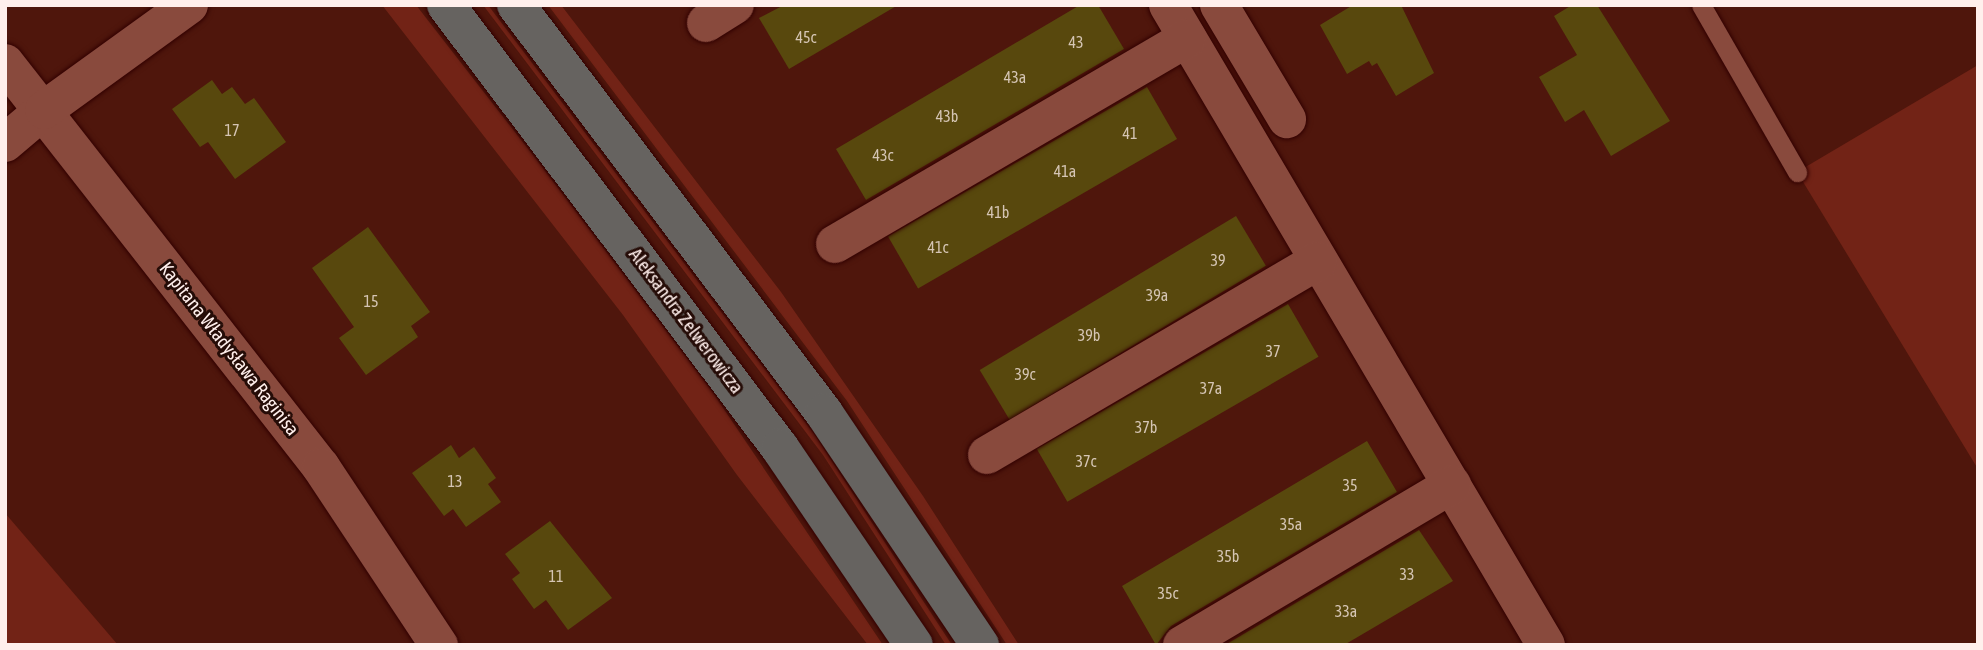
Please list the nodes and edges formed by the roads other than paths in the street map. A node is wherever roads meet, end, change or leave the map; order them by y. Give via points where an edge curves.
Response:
1 (189, 5) edge
2 (446, 5) edge
3 (516, 5) edge
4 (1168, 5) edge
5 (1219, 5) edge
6 (1701, 5) edge
7 (1187, 38) junction
8 (5, 63) edge
9 (44, 110) junction
10 (1287, 119) dead end
11 (5, 143) edge
12 (1797, 172) dead end
13 (835, 244) dead end
14 (1318, 261) junction
15 (988, 455) dead end
16 (1451, 485) junction
17 (439, 645) edge
18 (914, 645) edge
19 (980, 645) edge
20 (1182, 645) edge
21 (1546, 645) edge

1 - 9 street
2 - 18 street, Aleksandra Zelwerowicza via 780,448
3 - 19 street via 738,294
4 - 7 street
5 - 10 street
6 - 12 lane
7 - 13 street
7 - 14 street
8 - 9 street, Kapitana Władysława Raginisa
9 - 11 street
9 - 17 street, Kapitana Władysława Raginisa via 321,467
14 - 15 street
14 - 16 street
16 - 20 street
16 - 21 street

